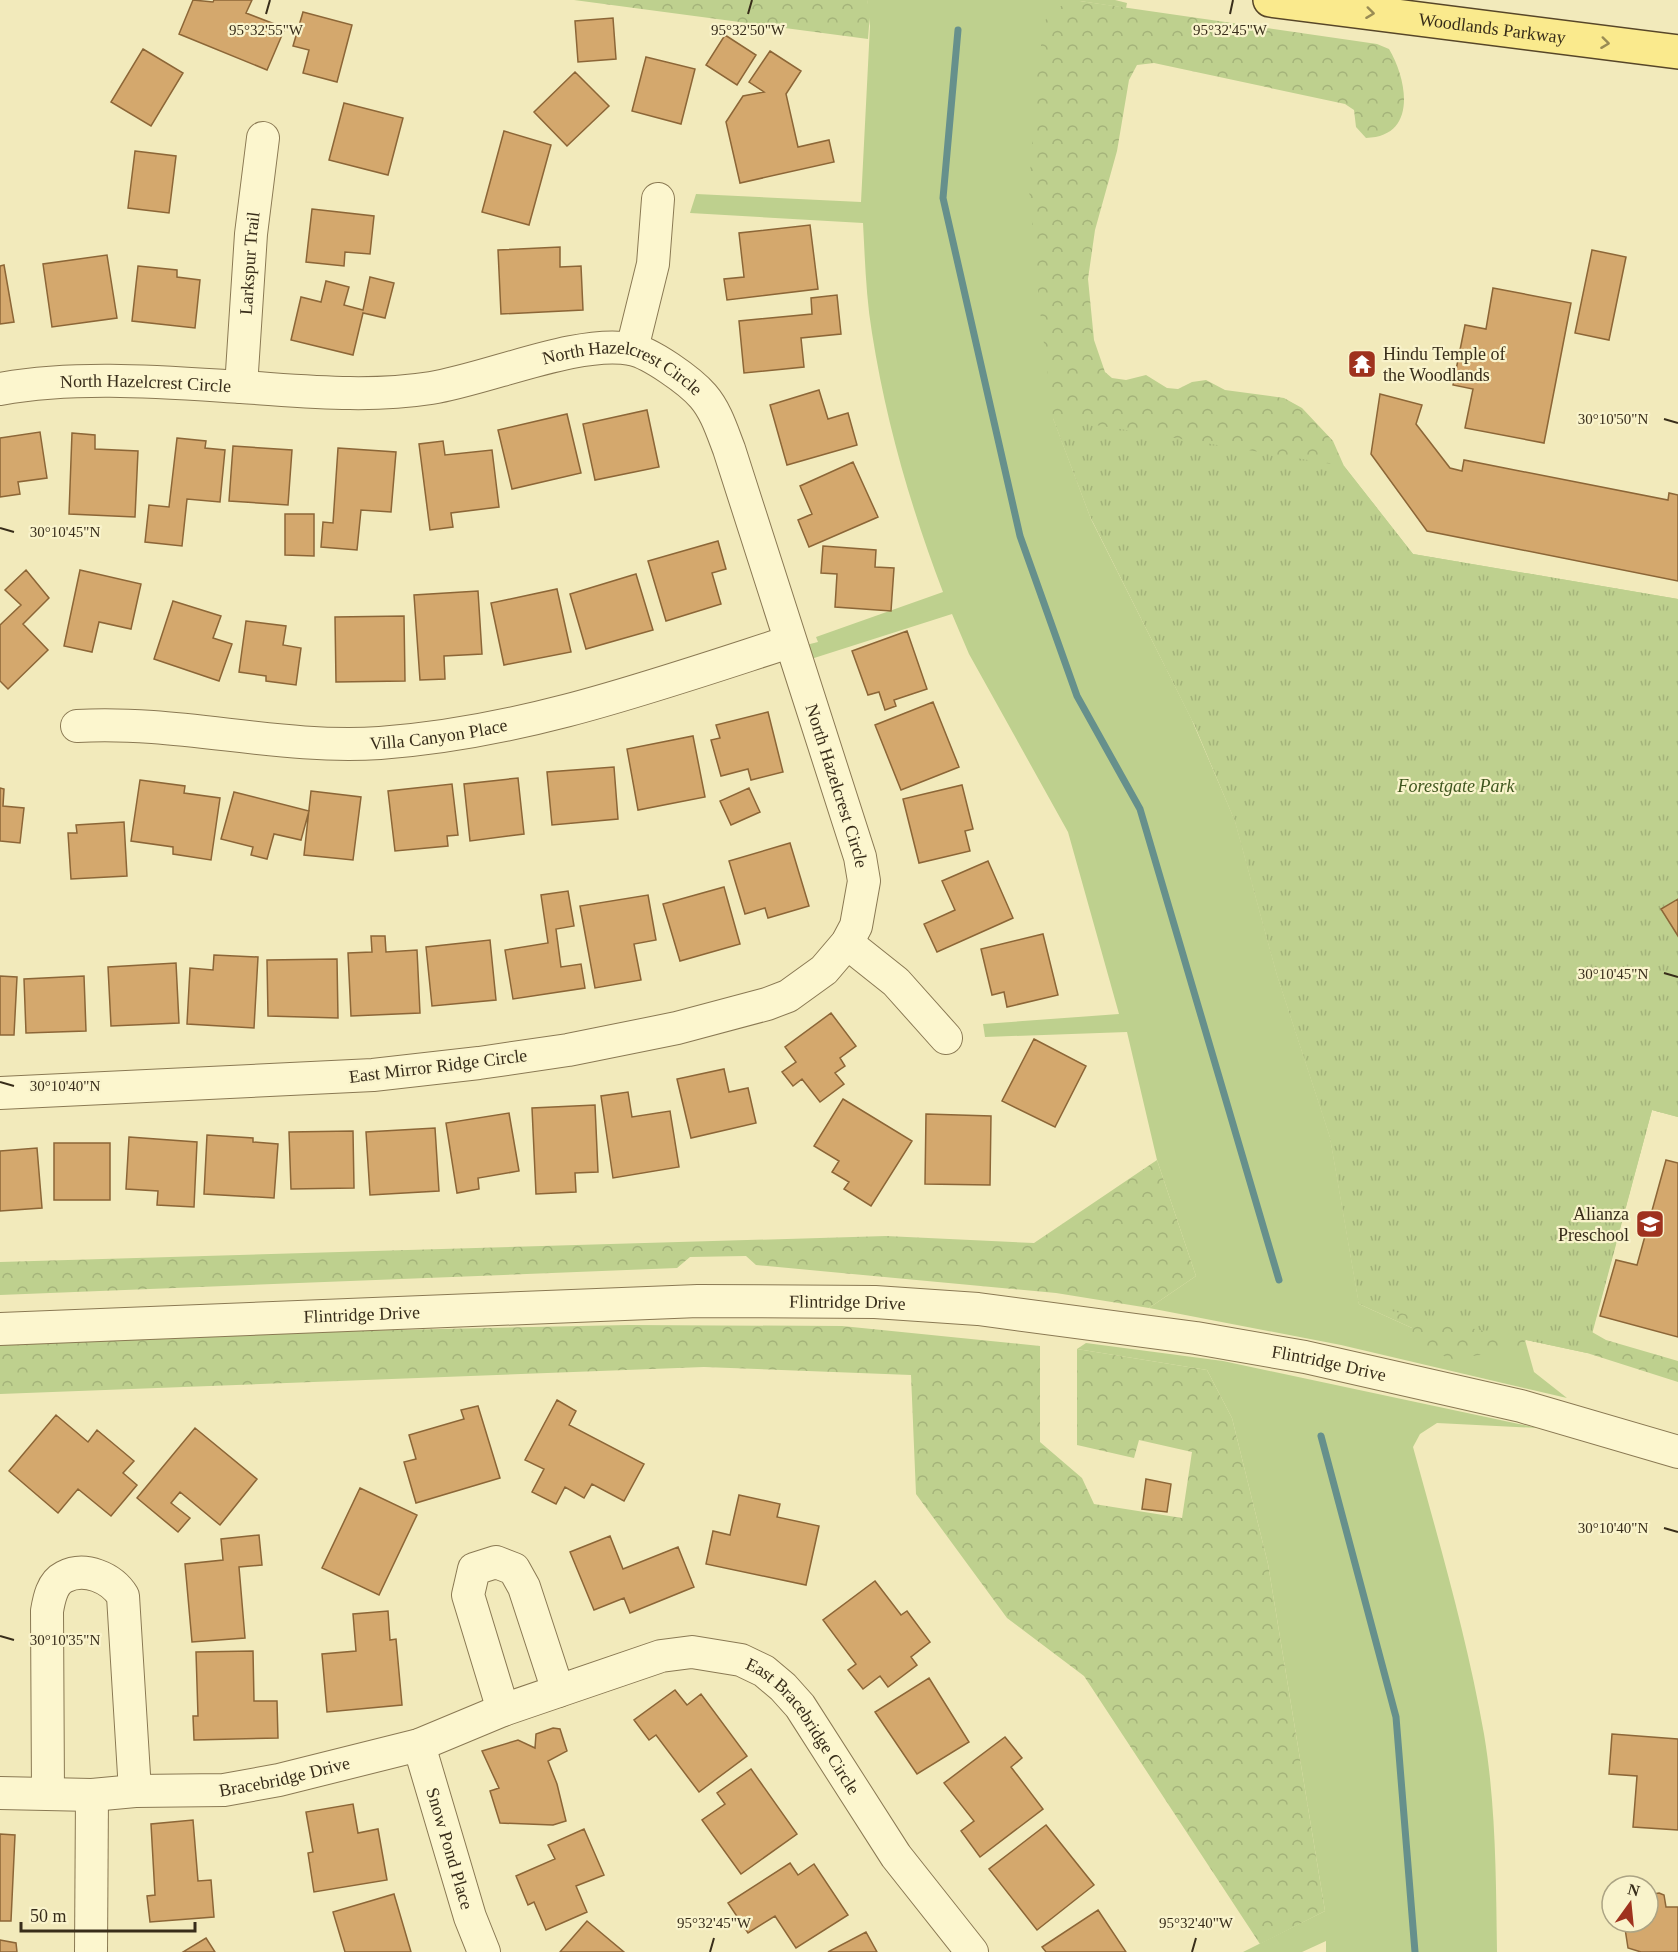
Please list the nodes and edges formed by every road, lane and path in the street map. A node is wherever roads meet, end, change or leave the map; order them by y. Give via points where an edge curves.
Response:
1 (1270, 0) edge
2 (1678, 52) edge
3 (264, 138) dead end
4 (658, 200) dead end
5 (632, 349) junction
6 (240, 387) junction
7 (0, 389) edge
8 (789, 642) junction
9 (77, 726) dead end
10 (847, 943) junction
11 (946, 1038) dead end
12 (0, 1093) edge
13 (0, 1329) edge
14 (1678, 1452) edge
15 (558, 1691) junction
16 (502, 1710) junction
17 (419, 1745) junction
18 (135, 1791) junction
19 (0, 1793) edge
20 (48, 1793) junction
21 (92, 1794) junction
22 (92, 1952) edge
23 (484, 1952) edge
24 (972, 1952) edge

1 -> 2 main road, Woodlands Parkway
3 - 6 street, Larkspur Trail via 251,234
4 - 5 street via 653,264
5 - 6 street, North Hazelcrest Circle via 593,349 431,388 323,394
5 - 8 street, North Hazelcrest Circle via 663,364 703,396 717,419
6 - 7 street, North Hazelcrest Circle via 104,381 36,383
8 - 9 street, Villa Canyon Place via 518,722 379,743 296,741 157,725
8 - 10 street, North Hazelcrest Circle via 860,857 862,903
10 - 11 street via 918,1003
10 - 12 street, East Mirror Ridge Circle via 806,984 767,1004 677,1028 568,1050 373,1075
13 - 14 street, Flintridge Drive via 698,1301 875,1302 978,1309 1305,1357 1521,1406
15 - 16 street, Bracebridge Drive
15 - 16 street via 524,1587 514,1569 496,1562 474,1569 468,1595
15 - 24 street, East Bracebridge Circle via 661,1656 692,1652 741,1660 764,1671 800,1706 896,1856
16 - 17 street, Bracebridge Drive
17 - 18 street, Bracebridge Drive via 224,1790
17 - 23 street, Snow Pond Place
18 - 20 street via 123,1596 117,1585 106,1578 77,1574 64,1577 55,1586 47,1611
18 - 21 street, Bracebridge Drive
19 - 20 street, Bracebridge Drive
20 - 21 street, Bracebridge Drive
21 - 22 street

